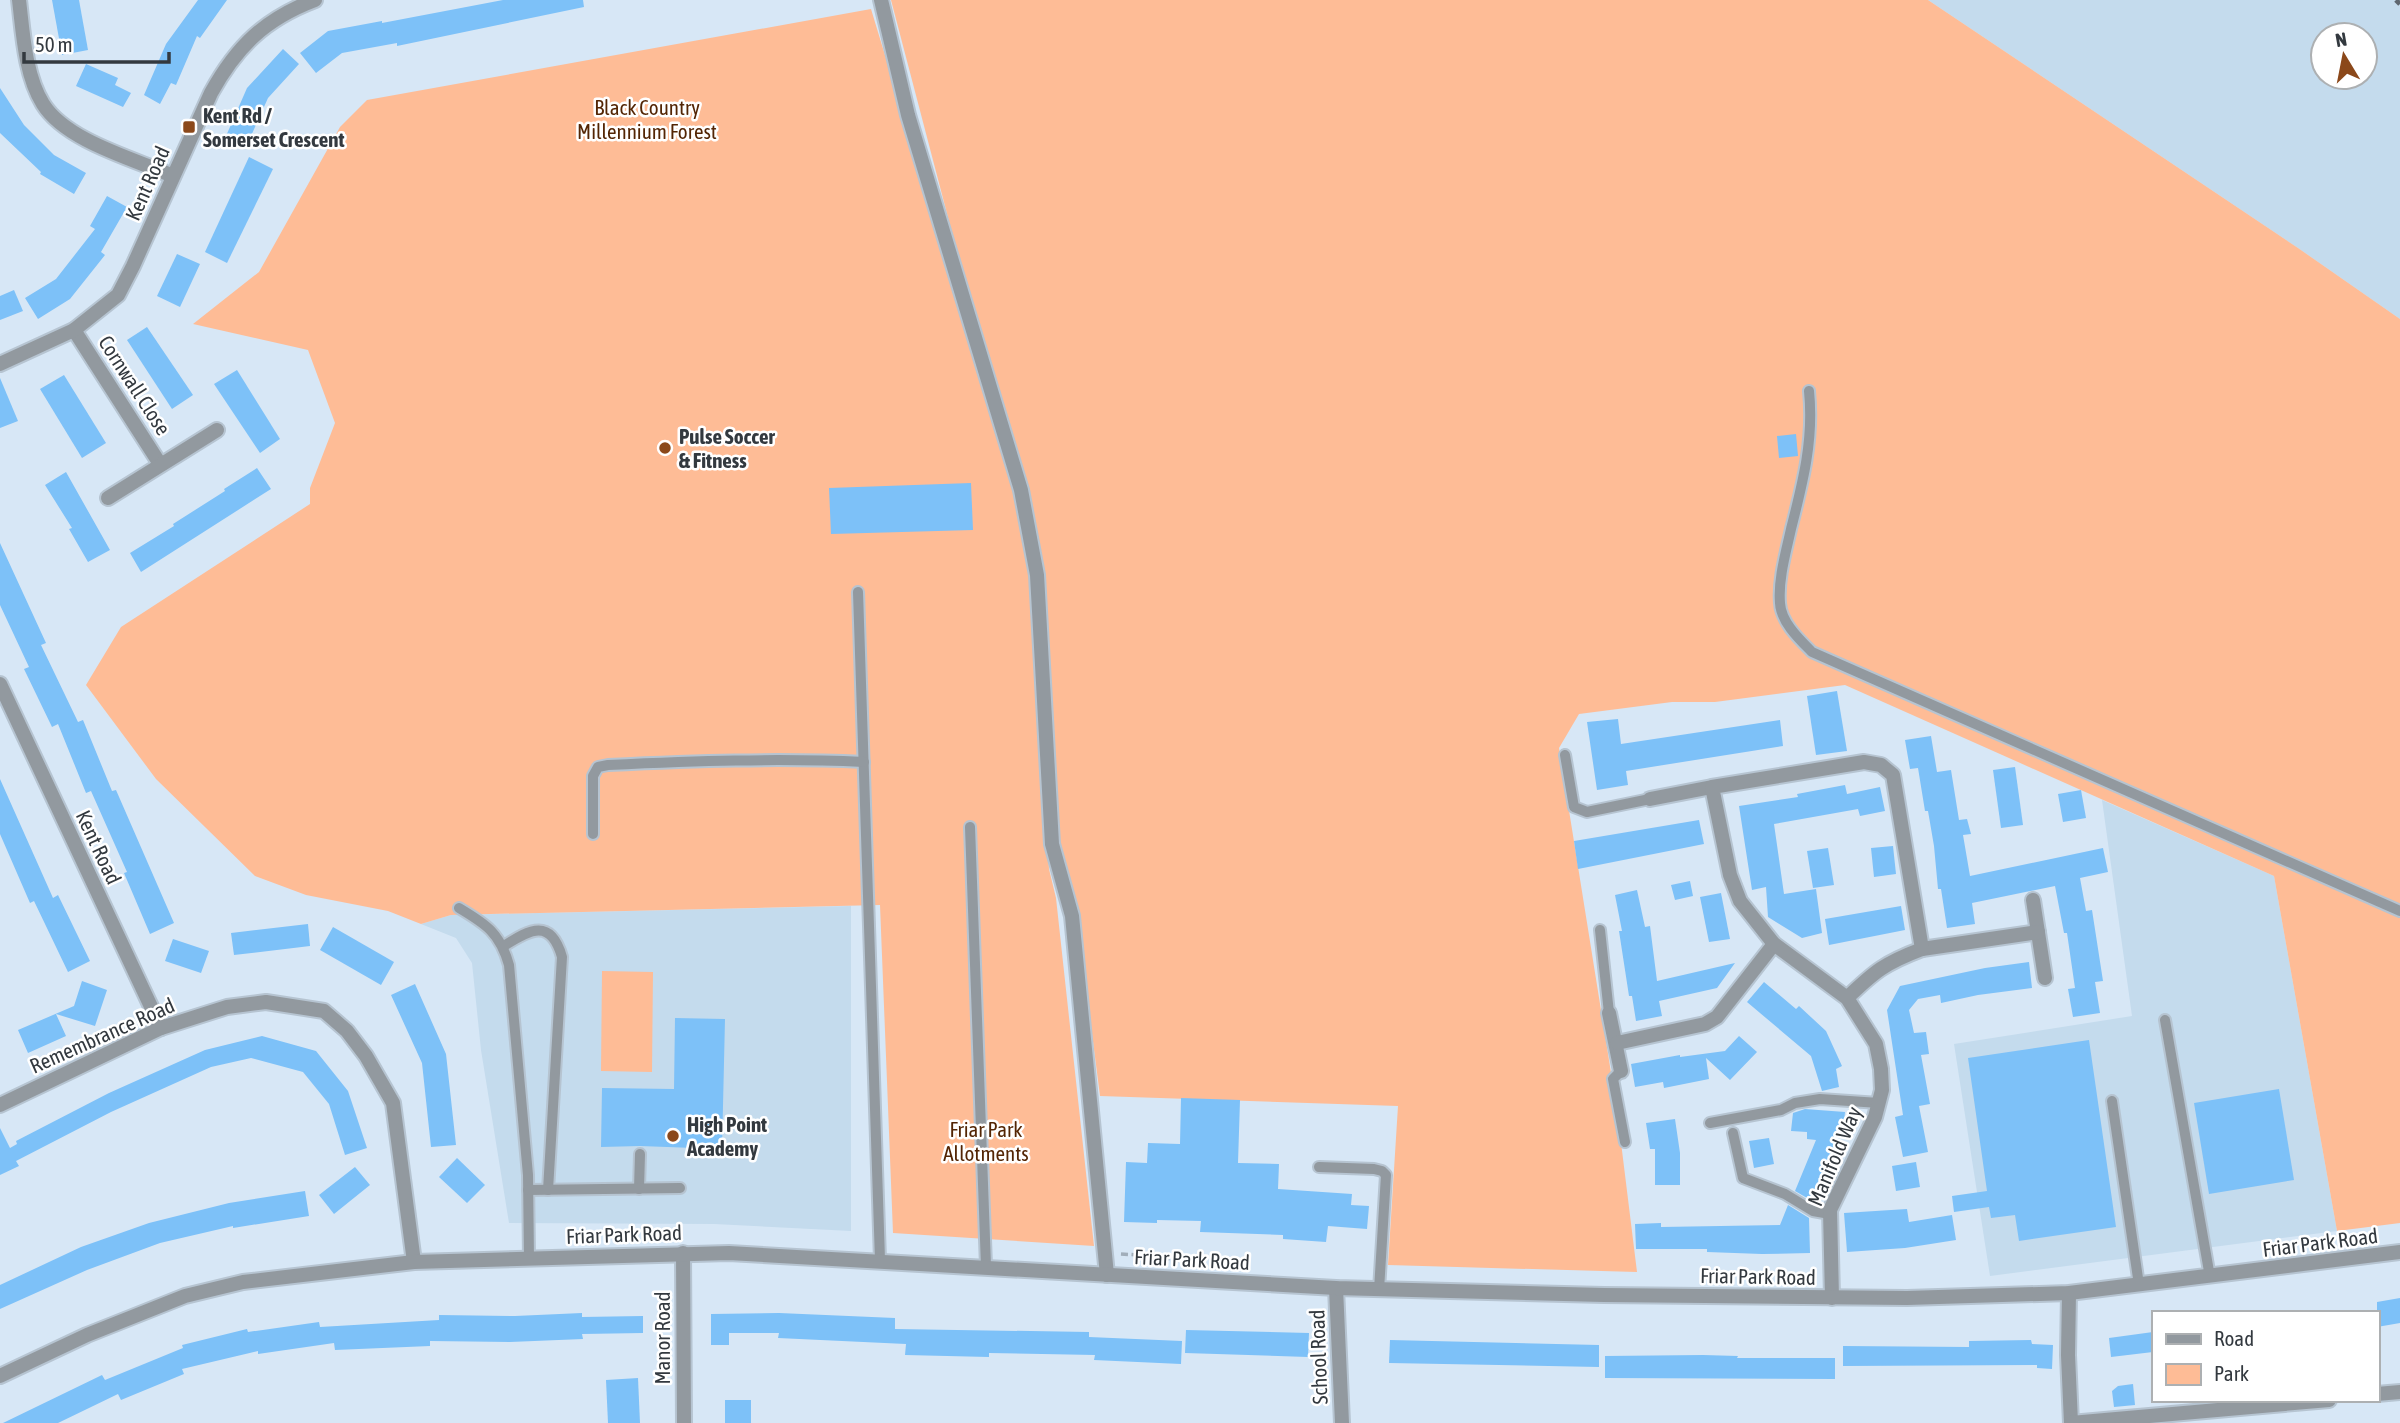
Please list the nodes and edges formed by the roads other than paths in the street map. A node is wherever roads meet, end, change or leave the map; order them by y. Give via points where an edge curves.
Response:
1 (19, 0) edge
2 (315, 0) edge
3 (881, 0) edge
4 (173, 176) junction
5 (74, 330) junction
6 (0, 364) edge
7 (1809, 391) dead end
8 (216, 430) dead end
9 (160, 464) junction
10 (108, 498) dead end
11 (858, 592) dead end
12 (0, 684) edge
13 (1565, 755) dead end
14 (864, 762) junction
15 (1712, 787) junction
16 (1650, 799) joint
17 (970, 827) dead end
18 (593, 834) dead end
19 (2033, 900) dead end
20 (459, 908) dead end
21 (2400, 911) edge
22 (1600, 930) dead end
23 (2038, 932) junction
24 (1774, 944) junction
25 (504, 946) junction
26 (1922, 949) junction
27 (2045, 978) dead end
28 (1847, 998) junction
29 (1609, 1013) joint
30 (2165, 1020) dead end
31 (161, 1028) junction
32 (1617, 1043) junction
33 (1621, 1071) joint
34 (2112, 1101) dead end
35 (1879, 1103) junction
36 (0, 1105) edge
37 (1710, 1123) dead end
38 (1733, 1133) dead end
39 (1625, 1142) dead end
40 (640, 1154) dead end
41 (1319, 1167) dead end
42 (680, 1188) dead end
43 (639, 1189) junction
44 (528, 1190) junction
45 (548, 1190) junction
46 (1830, 1214) junction
47 (2400, 1252) edge
48 (683, 1253) junction
49 (529, 1259) junction
50 (880, 1260) junction
51 (414, 1262) junction
52 (986, 1266) junction
53 (1107, 1275) junction
54 (2210, 1277) junction
55 (2139, 1285) junction
56 (1336, 1288) junction
57 (1379, 1290) junction
58 (2069, 1293) junction
59 (1832, 1298) junction
60 (0, 1377) edge
61 (2400, 1392) edge
62 (2379, 1394) edge
63 (2307, 1402) edge
64 (684, 1423) edge
65 (1342, 1423) edge
66 (2071, 1423) edge

1 - 4 street via 35,86 54,119 87,140
2 - 4 street, Kent Road via 276,19 240,49 211,93
3 - 53 street via 908,115 1021,490 1037,575 1052,844 1072,916
4 - 5 street, Kent Road via 118,295
5 - 6 street, Kent Road
5 - 9 street, Cornwall Close
7 - 21 lane via 1808,459 1785,554 1780,605 1793,632 1812,652
8 - 9 street, Cornwall Close
9 - 10 street, Cornwall Close
11 - 14 lane
12 - 31 street, Kent Road
13 - 16 lane via 1574,807 1587,812
14 - 18 lane via 742,760 598,767 593,776
14 - 50 lane
15 - 16 street
15 - 24 street via 1730,875 1740,901
15 - 26 street via 1864,762 1881,765 1893,775
17 - 52 lane
19 - 23 street
20 - 25 lane via 492,931
22 - 29 lane
23 - 26 street
23 - 27 street
24 - 28 street
24 - 32 street via 1717,1017 1705,1024
25 - 44 lane
25 - 45 lane via 529,932 542,931 553,934 562,957
26 - 28 street via 1878,969
28 - 35 street, Manifold Way via 1876,1044 1881,1069
29 - 32 street
30 - 54 lane
31 - 36 street, Remembrance Road
31 - 51 street, Remembrance Road via 227,1007 266,1002 324,1011 346,1031 366,1055 393,1103
32 - 33 street
33 - 39 lane via 1613,1079
34 - 55 lane
35 - 37 lane via 1820,1098
35 - 46 street, Manifold Way
38 - 46 lane via 1743,1178
40 - 43 lane
41 - 57 lane via 1374,1169 1386,1175
42 - 43 lane
43 - 45 lane
44 - 45 lane
44 - 49 lane
46 - 59 street, Manifold Way
47 - 54 street, Friar Park Road
48 - 49 street, Friar Park Road
48 - 50 street, Friar Park Road
48 - 64 street, Manor Road
49 - 51 street, Friar Park Road
50 - 52 street, Friar Park Road
51 - 60 street, Friar Park Road via 243,1282 185,1296 87,1335
52 - 53 street, Friar Park Road
53 - 56 street, Friar Park Road
54 - 55 street, Friar Park Road
55 - 58 street, Friar Park Road
56 - 57 street, Friar Park Road
56 - 65 street, School Road
57 - 59 street, Friar Park Road
58 - 59 street, Friar Park Road
58 - 66 street
61 - 62 street
63 - 66 street

